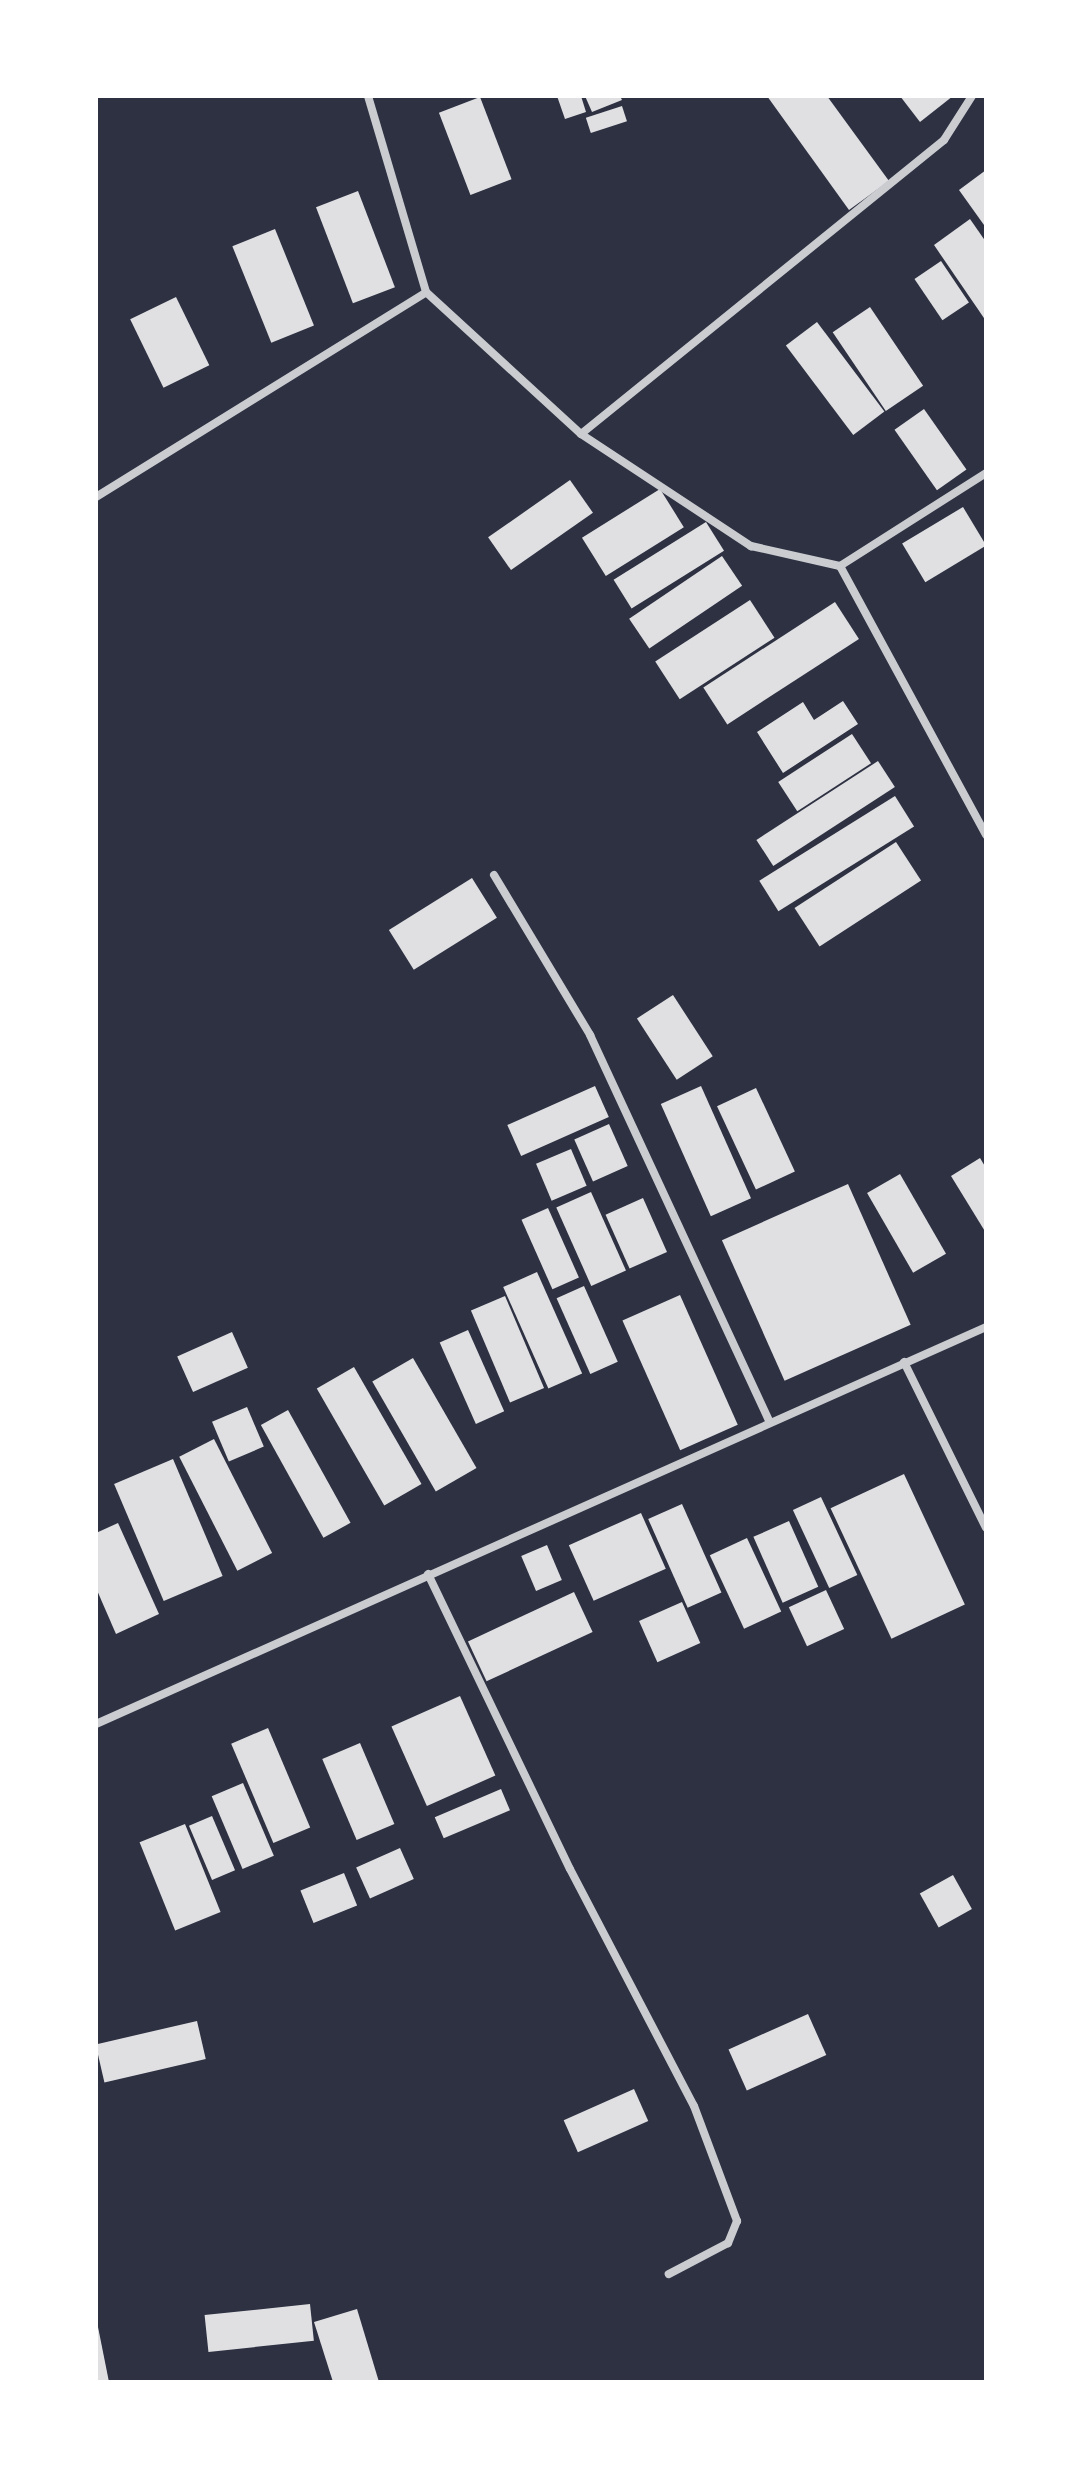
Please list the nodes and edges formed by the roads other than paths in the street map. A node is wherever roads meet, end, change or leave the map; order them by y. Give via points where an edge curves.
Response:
1 (368, 96) edge
2 (972, 96) edge
3 (426, 292) junction
4 (581, 434) junction
5 (986, 473) edge
6 (96, 497) edge
7 (840, 566) junction
8 (986, 835) edge
9 (494, 875) dead end
10 (986, 1327) edge
11 (904, 1362) junction
12 (770, 1422) junction
13 (986, 1528) edge
14 (428, 1574) junction
15 (96, 1724) edge
16 (669, 2274) dead end

1 - 3 street
2 - 4 street via 944,140
3 - 4 street
3 - 6 street
4 - 7 street via 751,546
5 - 7 street
7 - 8 street
9 - 12 street via 590,1035
10 - 11 street
11 - 12 street
11 - 13 street
12 - 14 street
14 - 15 street
14 - 16 street via 570,1869 694,2106 737,2221 728,2243

